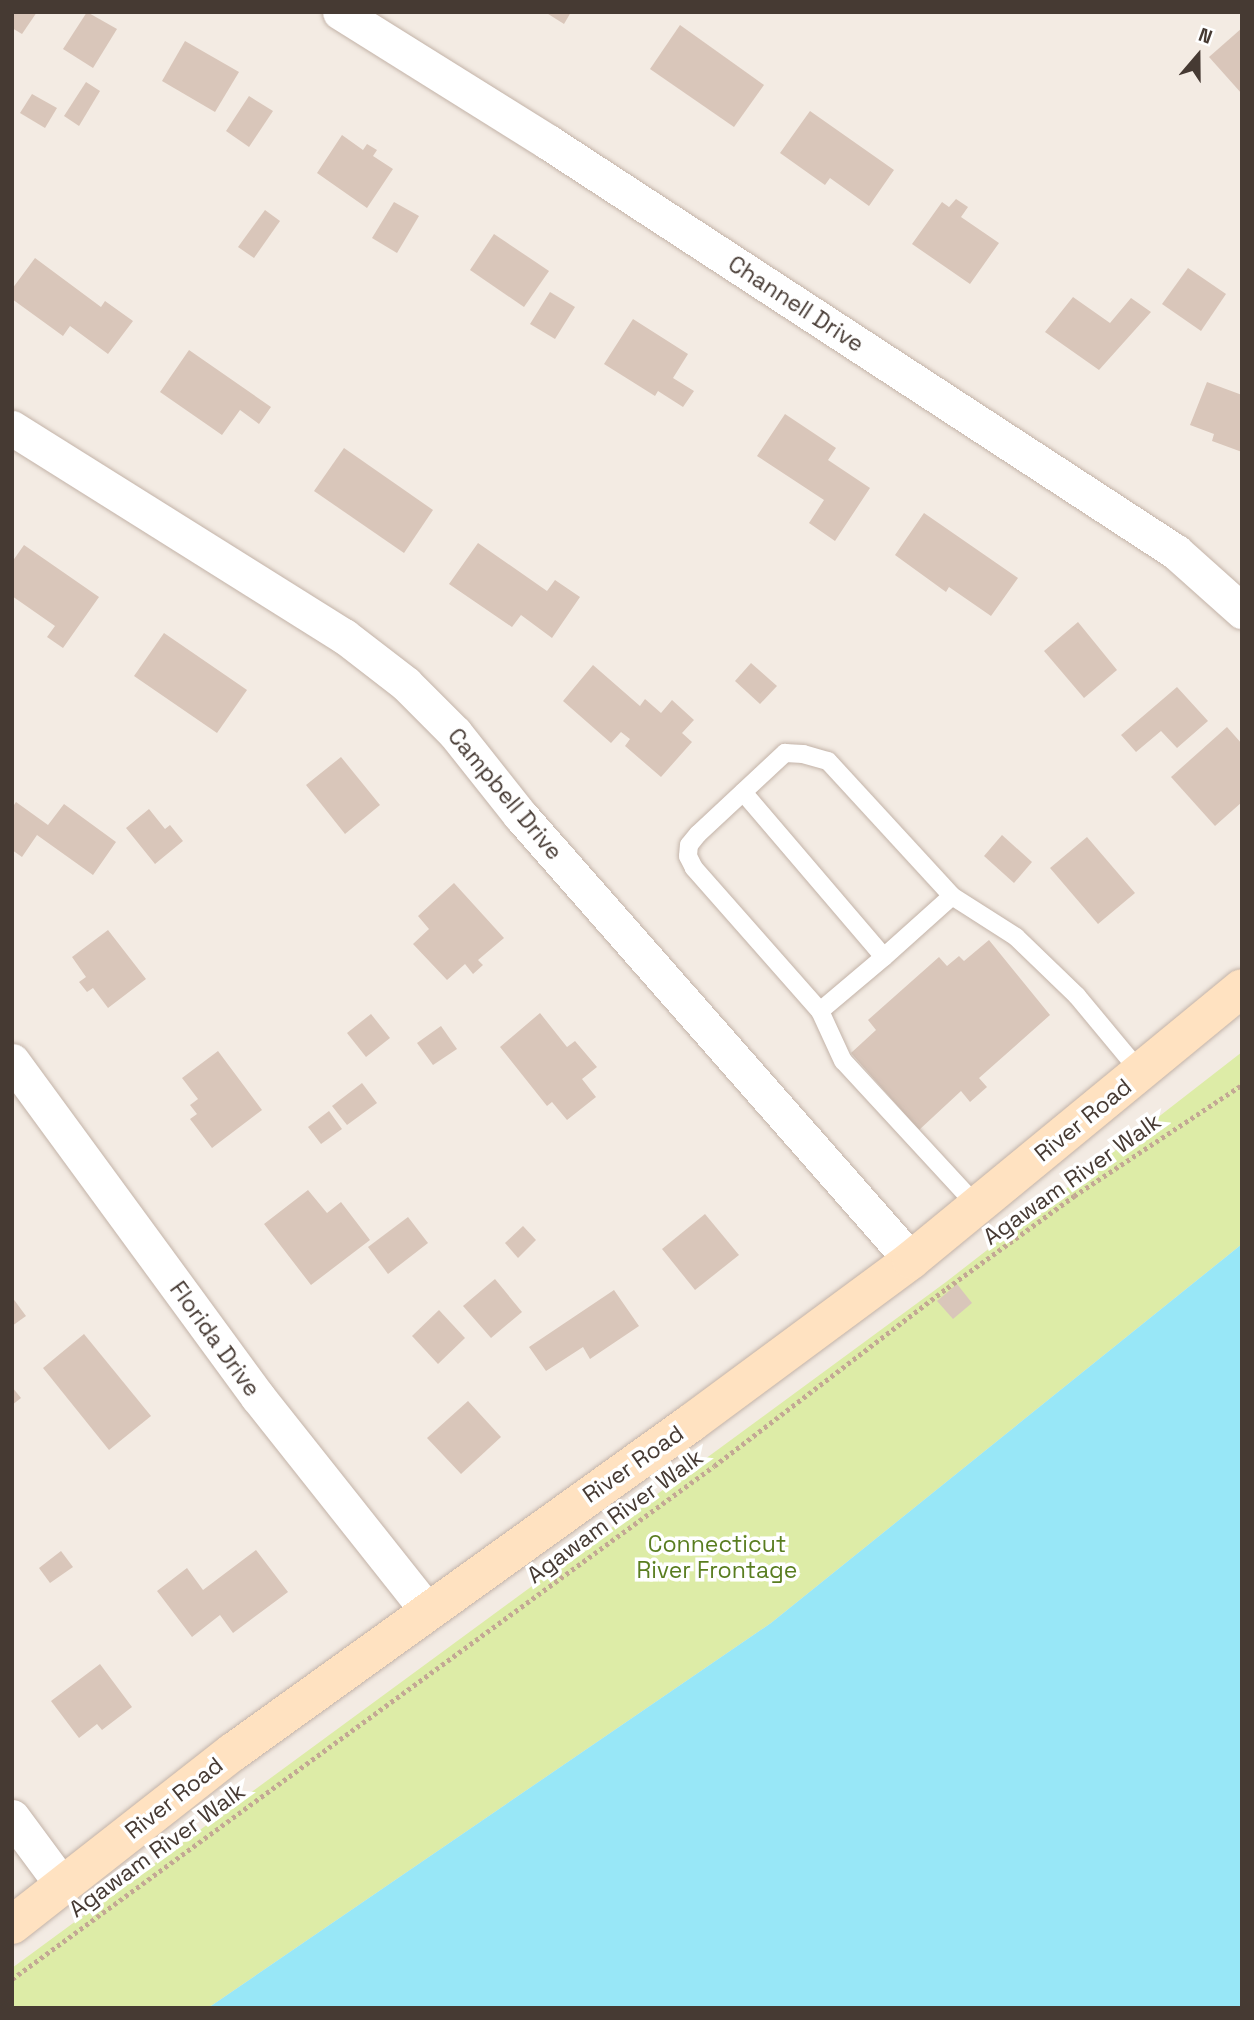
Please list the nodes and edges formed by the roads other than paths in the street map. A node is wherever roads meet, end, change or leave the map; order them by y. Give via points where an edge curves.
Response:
1 (340, 12) edge
2 (12, 428) edge
3 (1242, 611) edge
4 (743, 792) junction
5 (952, 896) junction
6 (884, 957) junction
7 (1242, 988) edge
8 (820, 1011) junction
9 (12, 1061) edge
10 (1141, 1073) junction
11 (977, 1206) junction
12 (911, 1260) junction
13 (427, 1610) junction
14 (12, 1818) edge
15 (63, 1886) junction
16 (12, 1925) edge

1 - 3 street, Channell Drive via 548,142 1165,545
2 - 12 street, Campbell Drive via 344,636 407,684 455,733 520,815
4 - 5 lane via 785,753 828,761
4 - 6 lane
4 - 8 lane via 698,834 689,845 688,856
5 - 6 lane
5 - 10 lane via 1016,937 1077,996
6 - 8 lane
7 - 10 street, River Road
8 - 11 lane via 843,1060
9 - 13 street, Florida Drive via 258,1397
10 - 11 street, River Road
11 - 12 street, River Road
12 - 13 street, River Road
13 - 15 street, River Road via 233,1752
14 - 15 street
15 - 16 street, River Road

